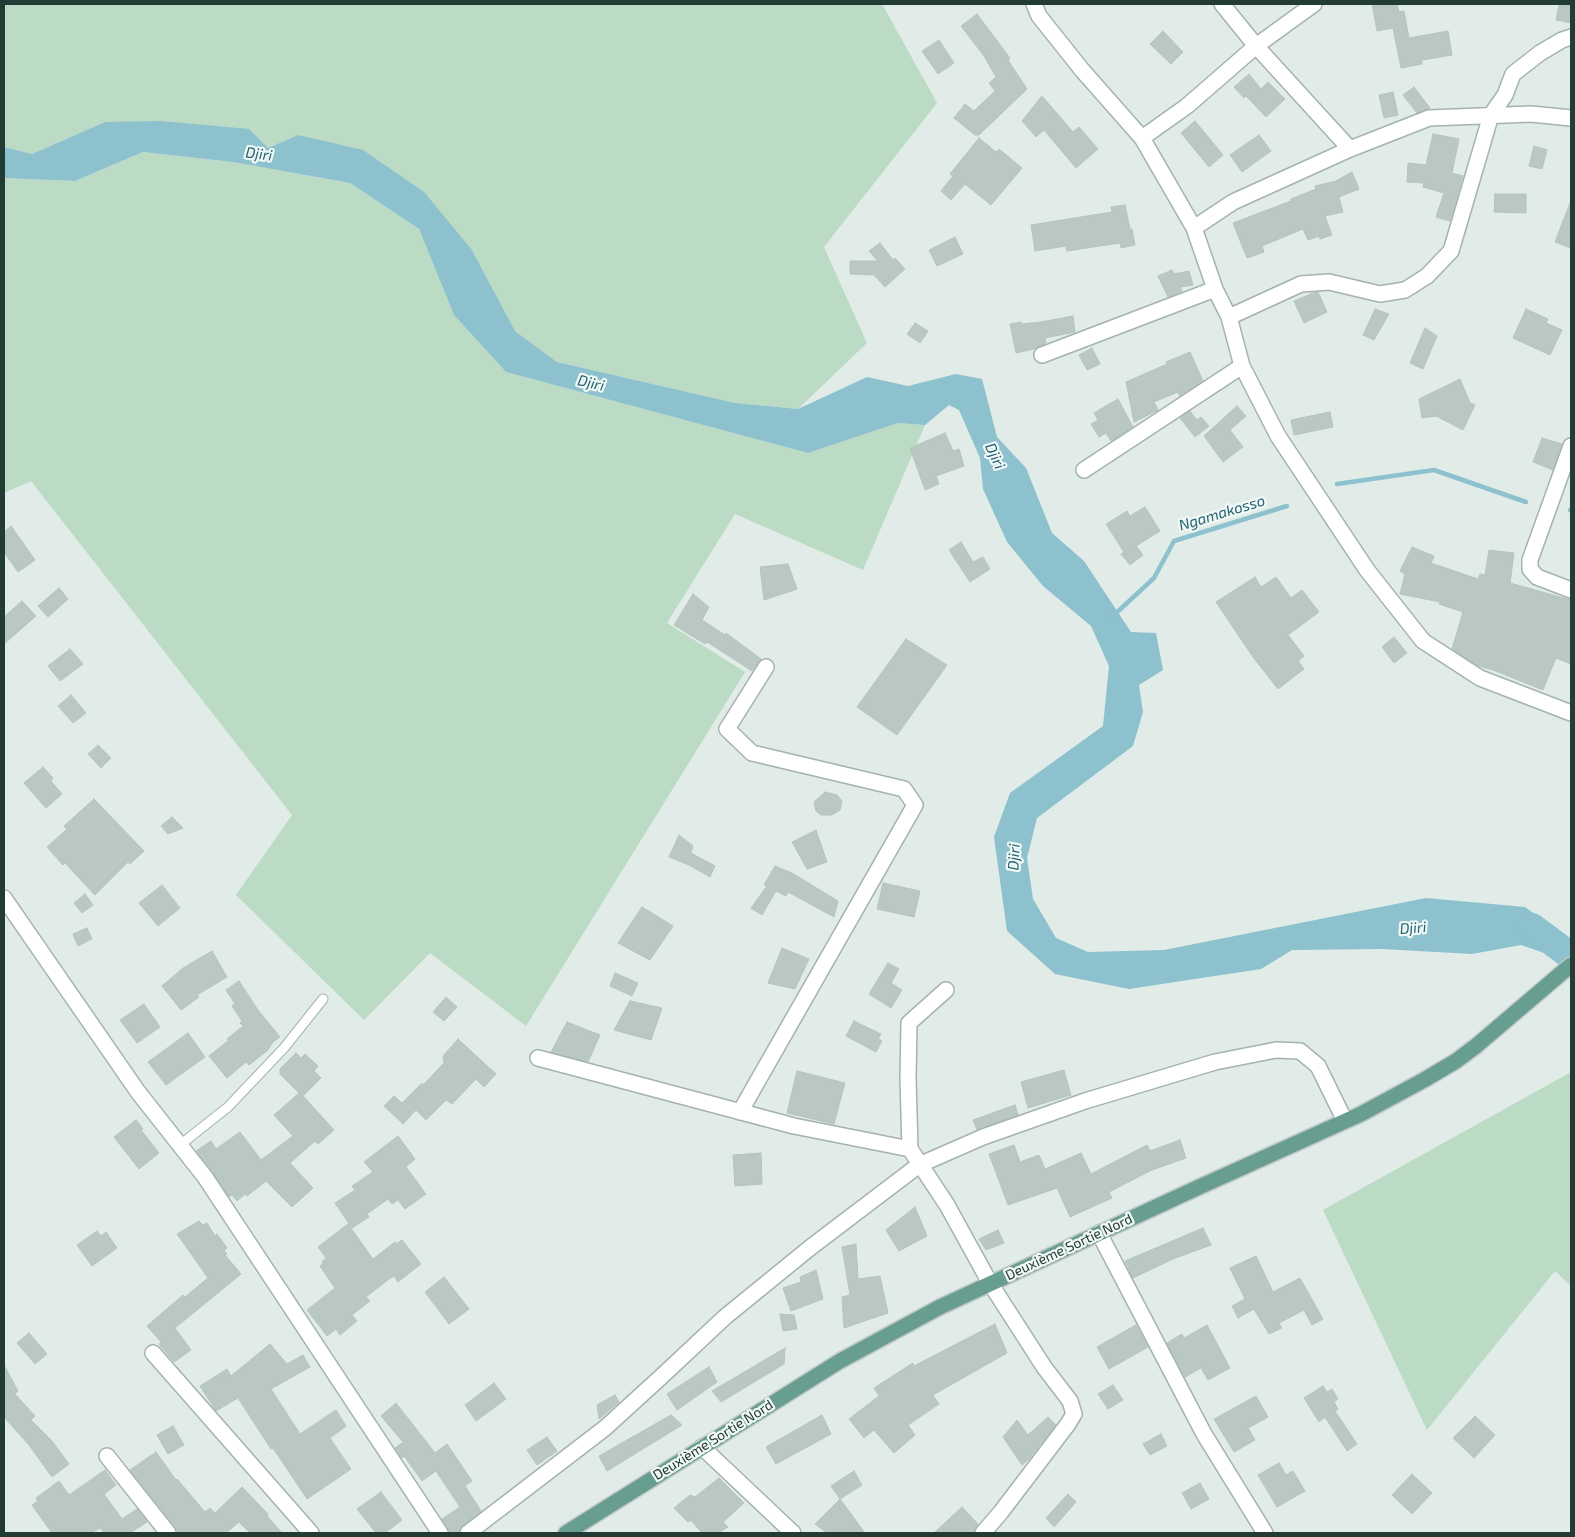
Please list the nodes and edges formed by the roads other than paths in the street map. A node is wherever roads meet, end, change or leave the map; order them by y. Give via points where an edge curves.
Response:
1 (1034, 4) edge
2 (1222, 4) edge
3 (1314, 4) edge
4 (1571, 37) edge
5 (1256, 46) junction
6 (1491, 116) junction
7 (1571, 118) edge
8 (1142, 138) junction
9 (1350, 149) junction
10 (1194, 228) junction
11 (1215, 289) junction
12 (1229, 317) junction
13 (1042, 354) dead end
14 (1242, 366) junction
15 (1571, 446) edge
16 (1084, 470) dead end
17 (1571, 590) edge
18 (766, 667) dead end
19 (1571, 713) edge
20 (4, 898) edge
21 (1571, 965) edge
22 (946, 990) dead end
23 (323, 999) dead end
24 (538, 1058) dead end
25 (740, 1112) junction
26 (1345, 1121) junction
27 (180, 1145) junction
28 (910, 1149) junction
29 (919, 1165) junction
30 (1100, 1233) junction
31 (990, 1283) junction
32 (153, 1353) dead end
33 (702, 1447) junction
34 (107, 1456) dead end
35 (168, 1533) edge
36 (311, 1533) edge
37 (440, 1533) edge
38 (468, 1533) edge
39 (566, 1533) edge
40 (793, 1533) edge
41 (982, 1533) edge
42 (1264, 1533) edge

1 - 8 street via 1039,16 1076,63
2 - 5 street
3 - 5 street
4 - 6 street via 1540,53 1513,74 1505,95
5 - 8 street via 1187,106
5 - 9 street
6 - 7 street via 1530,114
6 - 9 street via 1429,118
6 - 12 street via 1451,251 1427,276 1405,290 1380,294 1329,282 1301,284
8 - 10 street
9 - 10 street via 1233,202
10 - 11 street
11 - 12 street
11 - 13 street
12 - 14 street
14 - 16 street
14 - 19 street via 1278,436 1318,498 1367,570 1423,641 1480,678
15 - 17 street via 1530,560 1530,569 1537,577
18 - 25 street via 726,729 752,754 904,789 915,805
20 - 27 street via 138,1092
21 - 26 main road, Deuxième Sortie Nord via 1456,1062
22 - 28 street via 909,1023
23 - 27 lane via 284,1048 228,1107
24 - 25 street
25 - 28 street
26 - 29 street via 1318,1066 1300,1051 1276,1050 1215,1062 1085,1101 983,1137
26 - 30 main road, Deuxième Sortie Nord
27 - 37 street via 210,1185
28 - 29 street
29 - 31 street via 947,1205
29 - 38 street via 789,1264 725,1317 605,1428
30 - 31 main road, Deuxième Sortie Nord
30 - 42 street via 1204,1434
31 - 33 main road, Deuxième Sortie Nord via 840,1361
31 - 41 street via 1070,1401 1074,1414
32 - 36 street
33 - 39 main road, Deuxième Sortie Nord
33 - 40 street
34 - 35 street

